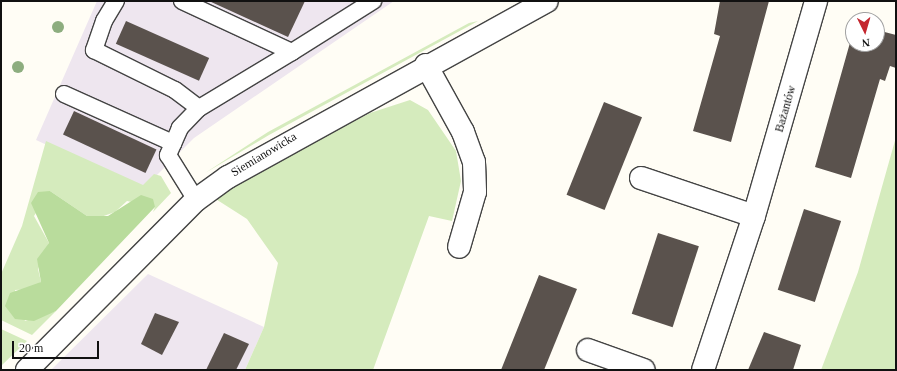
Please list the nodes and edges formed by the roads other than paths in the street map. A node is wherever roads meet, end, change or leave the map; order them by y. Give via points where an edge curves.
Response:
1 (116, 1) edge
2 (182, 1) edge
3 (373, 1) edge
4 (547, 1) edge
5 (816, 1) edge
6 (292, 52) junction
7 (426, 65) junction
8 (64, 94) dead end
9 (199, 108) junction
10 (173, 142) junction
11 (641, 178) dead end
12 (196, 200) junction
13 (754, 216) junction
14 (459, 247) dead end
15 (588, 350) dead end
16 (27, 370) edge
17 (644, 370) edge
18 (703, 370) edge

1 - 9 lane via 104,21 94,50 175,90
2 - 6 lane
3 - 6 lane
4 - 7 street, Siemianowicka
5 - 13 street, Bażantów
6 - 9 lane
7 - 12 street, Siemianowicka via 256,158
7 - 14 street via 464,132 474,162 475,192
8 - 10 lane
9 - 10 lane via 180,128
10 - 12 lane via 168,155
11 - 13 street
12 - 16 street, Siemianowicka
13 - 18 street, Bażantów
15 - 17 street

